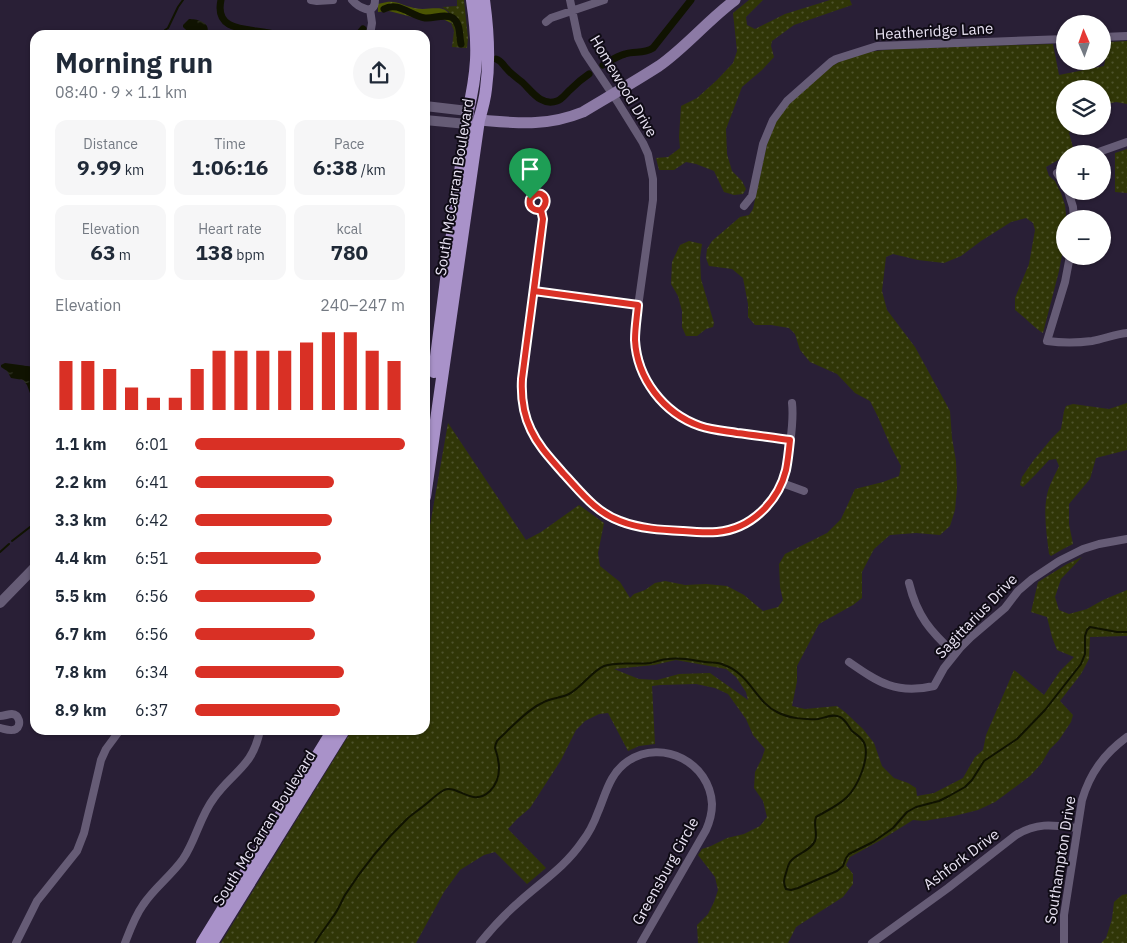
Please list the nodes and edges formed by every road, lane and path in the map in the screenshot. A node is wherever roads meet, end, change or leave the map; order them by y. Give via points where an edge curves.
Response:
1 (311, 0) edge
2 (333, 0) edge
3 (352, 0) edge
4 (375, 0) edge
5 (472, 0) edge
6 (484, 0) edge
7 (570, 0) edge
8 (604, 0) edge
9 (735, 0) edge
10 (370, 9) junction
11 (572, 11) junction
12 (546, 22) dead end
13 (371, 30) edge
14 (1127, 36) edge
15 (1111, 37) edge
16 (1056, 39) edge
17 (612, 94) junction
18 (430, 107) edge
19 (467, 118) junction
20 (430, 120) edge
21 (479, 120) junction
22 (1127, 142) edge
23 (1111, 148) edge
24 (744, 206) dead end
25 (541, 210) dead end
26 (1068, 265) edge
27 (534, 291) junction
28 (638, 305) junction
29 (1127, 333) edge
30 (430, 396) edge
31 (792, 403) dead end
32 (790, 440) junction
33 (430, 462) edge
34 (782, 483) junction
35 (804, 491) dead end
36 (1127, 539) edge
37 (30, 572) edge
38 (909, 583) dead end
39 (0, 603) edge
40 (955, 654) junction
41 (848, 662) dead end
42 (0, 716) edge
43 (0, 728) edge
44 (116, 735) edge
45 (259, 735) edge
46 (331, 735) edge
47 (341, 735) edge
48 (1127, 737) edge
49 (1077, 828) junction
50 (16, 943) edge
51 (125, 943) edge
52 (202, 943) edge
53 (212, 943) edge
54 (480, 943) edge
55 (641, 943) edge
56 (872, 943) edge
57 (1064, 943) edge

1 - 2 street
3 - 10 street via 362,8
4 - 10 street
5 - 19 main road, South McCarran Boulevard via 476,59
6 - 21 main road, South McCarran Boulevard via 488,75
7 - 11 street, Homewood Drive
8 - 11 street
9 - 17 main road via 659,66
10 - 13 street
11 - 12 street
11 - 17 street, Homewood Drive via 585,53
14 - 15 street
16 - 24 street, Heatheridge Lane via 877,46 836,59 788,101 773,120 763,144 752,196
17 - 21 main road via 582,112 557,121
17 - 28 street, Homewood Drive via 642,143 653,178 653,200
18 - 19 street
19 - 20 street
19 - 21 main road via 478,116
19 - 30 main road, South McCarran Boulevard
21 - 33 main road, South McCarran Boulevard
22 - 23 street
25 - 27 street via 543,219
26 - 29 street via 1047,341 1078,342
27 - 28 street
27 - 34 street via 522,379 526,417 544,452 596,508 618,521 642,528 719,532 742,525 760,514
28 - 32 street, Homewood Drive via 635,340 640,366 652,389 667,407 688,421 712,429
31 - 32 street
32 - 34 street
34 - 35 street
36 - 40 street, Sagittarius Drive via 1083,549 1032,579
37 - 39 street
38 - 40 street via 922,617
40 - 41 street, Sagittarius Drive via 934,686 914,689 892,687
42 - 43 street via 14,714 19,722 15,730
44 - 50 street via 101,760 81,843 37,901
45 - 51 street via 256,748 244,766 220,789 206,810 184,857 144,903
46 - 52 main road, South McCarran Boulevard
47 - 53 main road, South McCarran Boulevard
48 - 49 street, Southampton Drive via 1105,756 1091,776
49 - 56 street, Ashfork Drive via 1041,825 1024,830
49 - 57 street, Southampton Drive via 1064,915
54 - 55 street, Greensburg Circle via 503,916 574,854 591,828 611,779 622,766 644,754 663,752 682,758 698,769 710,793 712,812 706,830

